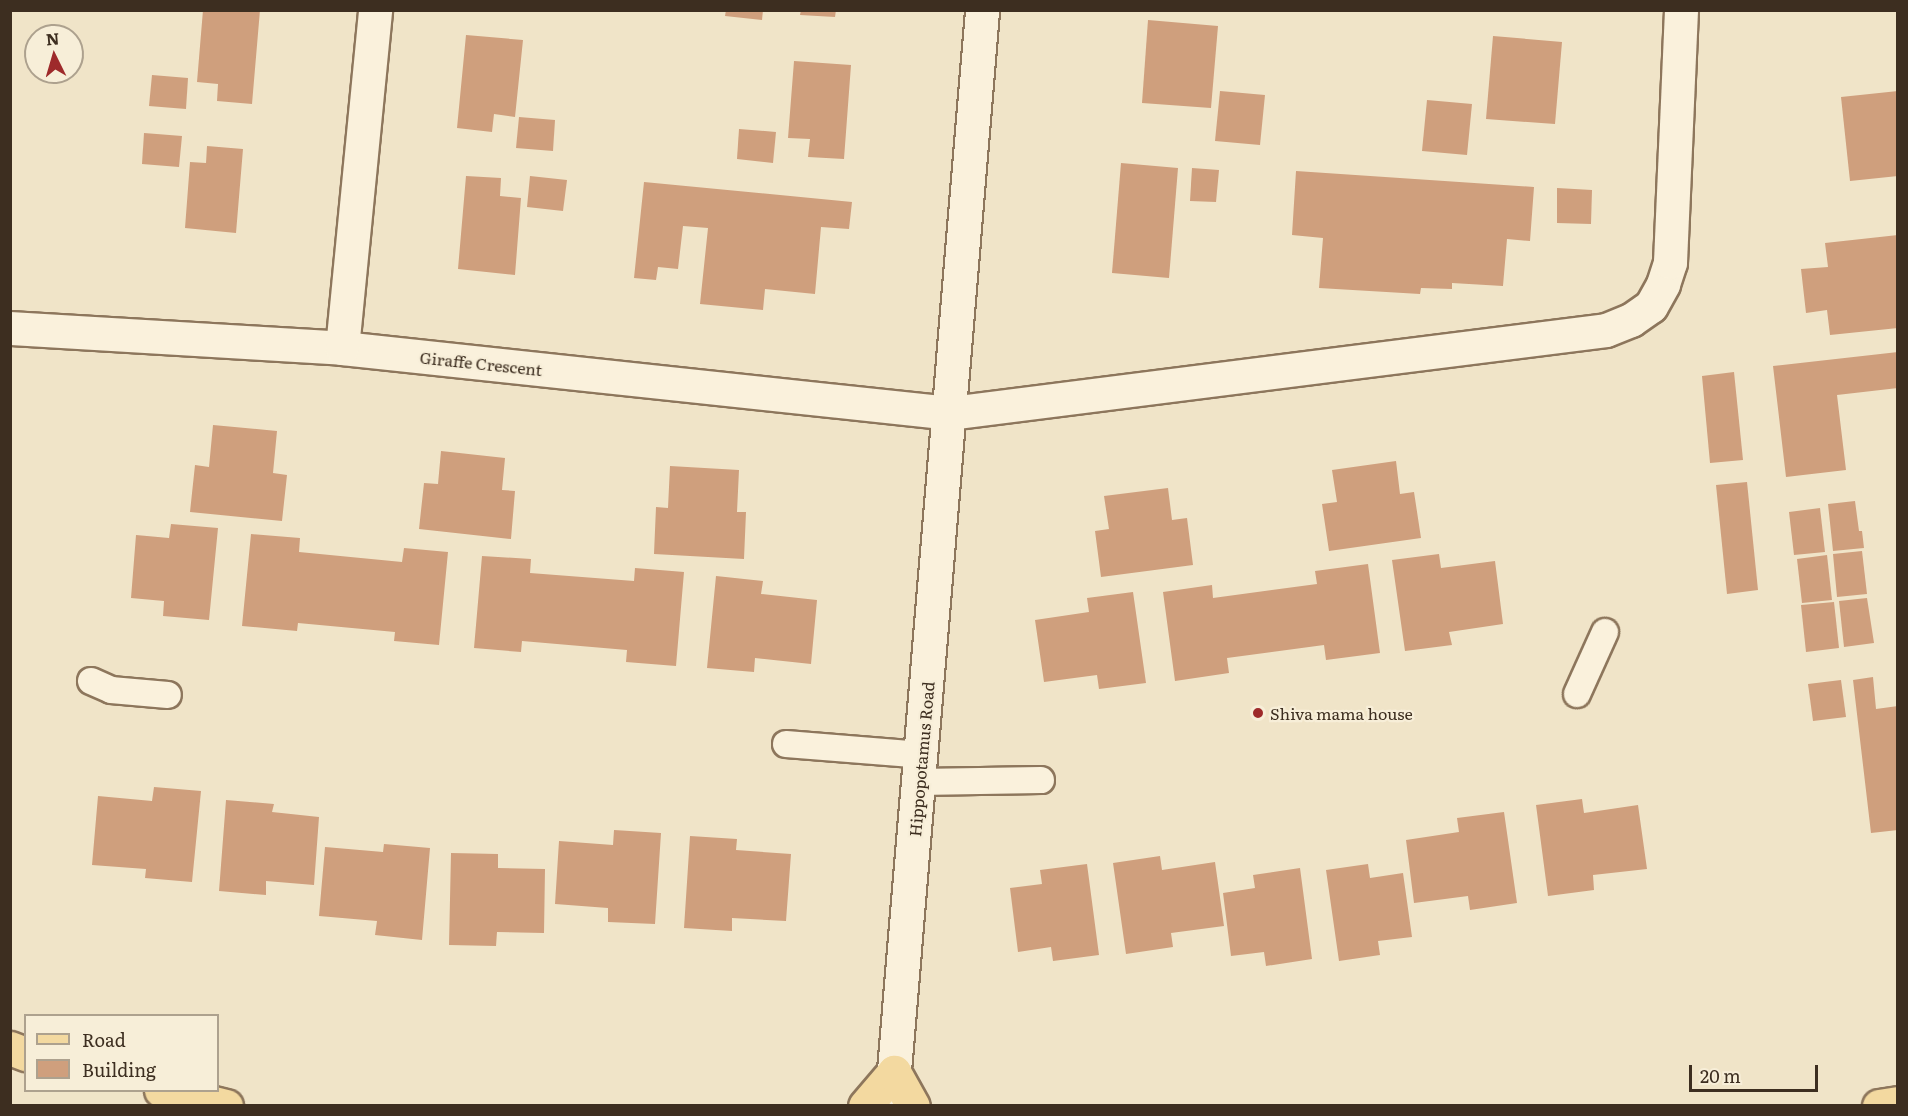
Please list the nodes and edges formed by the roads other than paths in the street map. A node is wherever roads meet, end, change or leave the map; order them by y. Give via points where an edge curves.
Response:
1 (375, 10) edge
2 (982, 10) edge
3 (1681, 10) edge
4 (10, 328) edge
5 (342, 348) junction
6 (950, 413) junction
7 (1605, 632) dead end
8 (91, 681) dead end
9 (1577, 694) dead end
10 (168, 695) dead end
11 (786, 744) dead end
12 (920, 768) junction
13 (1041, 780) dead end
14 (894, 1072) junction
15 (168, 1092) edge
16 (1898, 1103) edge
17 (226, 1106) edge
18 (865, 1106) edge
19 (891, 1106) edge
20 (914, 1106) edge
21 (1879, 1106) edge

1 - 5 street
2 - 6 street, Hippopotamus Road
3 - 6 street, Giraffe Crescent via 1670,262 1651,306 1631,320 1606,330
4 - 5 street, Giraffe Crescent
5 - 6 street, Giraffe Crescent
6 - 12 street, Hippopotamus Road
7 - 9 lane
8 - 10 lane via 111,690
11 - 12 lane
12 - 13 lane
12 - 14 street, Hippopotamus Road
14 - 18 main road
14 - 19 street, Hippopotamus Road
14 - 20 main road
15 - 17 main road
16 - 21 main road

